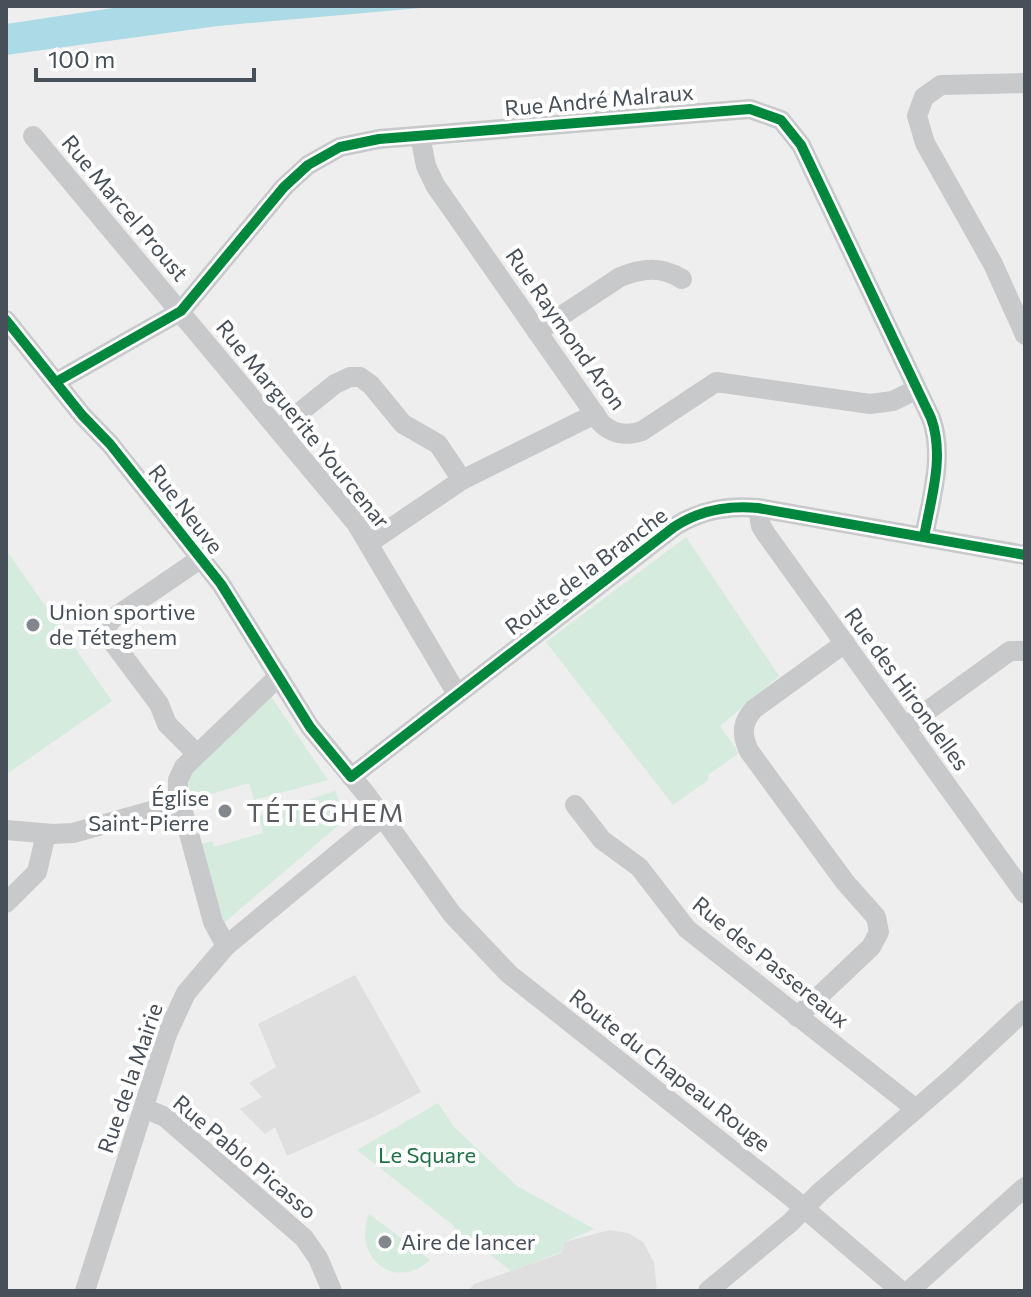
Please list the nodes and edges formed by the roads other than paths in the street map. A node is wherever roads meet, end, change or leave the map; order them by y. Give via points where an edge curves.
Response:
1 (1025, 83) edge
2 (33, 136) dead end
3 (420, 136) junction
4 (682, 279) dead end
5 (181, 311) junction
6 (6, 320) edge
7 (537, 332) junction
8 (1025, 335) edge
9 (56, 382) junction
10 (917, 389) junction
11 (595, 414) junction
12 (279, 429) junction
13 (462, 480) junction
14 (758, 508) junction
15 (924, 537) junction
16 (369, 543) junction
17 (1025, 555) edge
18 (200, 559) junction
19 (845, 643) junction
20 (1025, 651) edge
21 (279, 676) junction
22 (457, 694) junction
23 (905, 727) junction
24 (197, 754) junction
25 (351, 777) junction
26 (180, 803) junction
27 (575, 805) dead end
28 (382, 817) junction
29 (6, 830) edge
30 (46, 834) junction
31 (1025, 894) edge
32 (6, 903) edge
33 (226, 946) junction
34 (1025, 1010) edge
35 (797, 1017) junction
36 (144, 1108) junction
37 (916, 1109) junction
38 (1020, 1200) edge
39 (805, 1207) junction
40 (85, 1291) edge
41 (332, 1291) edge
42 (708, 1291) edge
43 (901, 1291) edge
44 (909, 1291) edge

1 - 8 street via 941,85 924,97 917,116 925,143 993,264
2 - 5 street, Rue Marcel Proust
3 - 5 street, Rue André Malraux via 347,144 314,160 284,187
3 - 7 street, Rue Raymond Aron via 435,185
3 - 10 street, Rue André Malraux via 734,109 769,114 801,145
4 - 7 street via 657,269 620,277
5 - 9 street, Rue André Malraux
5 - 12 street, Rue Marguerite Yourcenar
6 - 9 street, Rue Neuve
7 - 11 street, Rue Raymond Aron
9 - 18 street, Rue Neuve
10 - 11 street, Rue Raymond Aron via 893,401 870,404 716,382 642,431 609,430
10 - 15 street, Rue André Malraux via 938,449
11 - 13 street
12 - 13 street via 335,384 360,377 403,424 438,444
12 - 16 street, Rue Marguerite Yourcenar
13 - 16 street
14 - 15 street, Route de la Branche
14 - 19 street, Rue des Hirondelles via 763,530
14 - 22 street, Route de la Branche via 720,508 680,524
15 - 17 street, Route de la Branche
16 - 22 street, Rue Marguerite Yourcenar
18 - 21 street, Rue Neuve
18 - 24 street via 106,628 167,724
19 - 23 street, Rue des Hirondelles
19 - 35 street via 754,709 744,726 749,751 879,924 871,947
20 - 23 street via 1010,651
21 - 24 street
21 - 25 street, Rue Neuve
22 - 25 street, Route de la Branche
23 - 31 street, Rue des Hirondelles
24 - 26 street via 179,776
25 - 28 street, Rue Neuve
26 - 30 street via 73,833
26 - 33 street via 213,922
27 - 35 street, Rue des Passereaux via 602,840 639,867 683,926
28 - 33 street, Rue de la Mairie
28 - 39 street, Route du Chapeau Rouge via 466,931 504,970
29 - 30 street
30 - 32 street via 37,872
33 - 36 street, Rue de la Mairie via 182,1000
34 - 37 street
35 - 37 street, Rue des Passereaux
36 - 40 street, Rue de la Mairie
36 - 41 street, Rue Pablo Picasso via 165,1117 304,1238
37 - 39 street
38 - 44 street
39 - 42 street
39 - 43 street, Route du Chapeau Rouge

